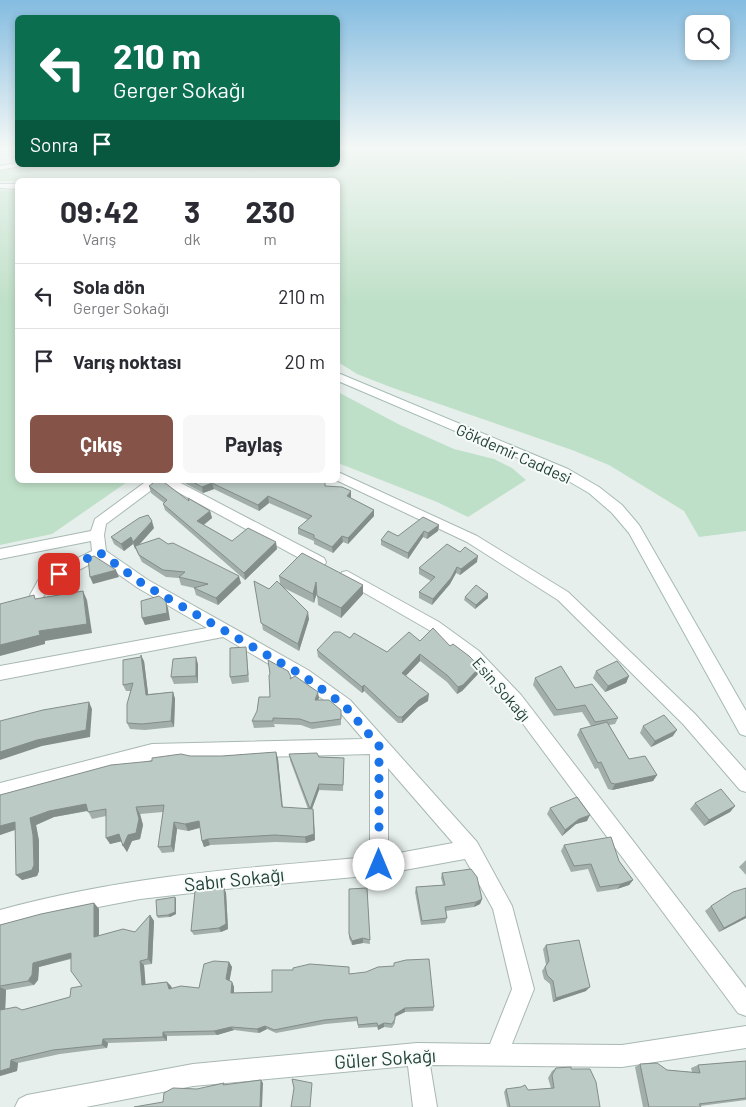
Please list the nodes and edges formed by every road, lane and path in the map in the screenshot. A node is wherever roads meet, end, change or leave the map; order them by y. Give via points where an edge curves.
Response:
1 (340, 378) edge
2 (340, 477) edge
3 (153, 483) edge
4 (171, 483) edge
5 (98, 544) junction
6 (0, 554) edge
7 (37, 594) dead end
8 (225, 631) junction
9 (0, 672) edge
10 (746, 728) edge
11 (379, 746) junction
12 (746, 784) edge
13 (0, 792) edge
14 (470, 849) junction
15 (379, 865) junction
16 (0, 920) edge
17 (746, 1005) edge
18 (746, 1037) edge
19 (417, 1054) junction
20 (496, 1055) junction
21 (27, 1107) edge
22 (425, 1107) edge

1 - 10 main road, Gökdemir Caddesi via 563,472 594,490 617,509 652,558
2 - 12 street via 472,539 563,596 689,719
3 - 5 street via 100,522
4 - 17 street, Esin Sokağı via 379,594 434,626 474,656 515,700
5 - 6 street
5 - 7 street via 45,581
5 - 8 street via 143,584
8 - 9 street
8 - 11 street via 302,675 344,705
11 - 13 street via 152,752
11 - 14 street
11 - 15 street
14 - 15 street, Sabır Sokağı
14 - 20 street via 502,906 523,989
15 - 16 street, Sabır Sokağı via 246,876 128,891 44,906
18 - 20 street, Güler Sokağı via 622,1056
19 - 20 street, Güler Sokağı
19 - 21 street, Güler Sokağı via 193,1075
19 - 22 street

